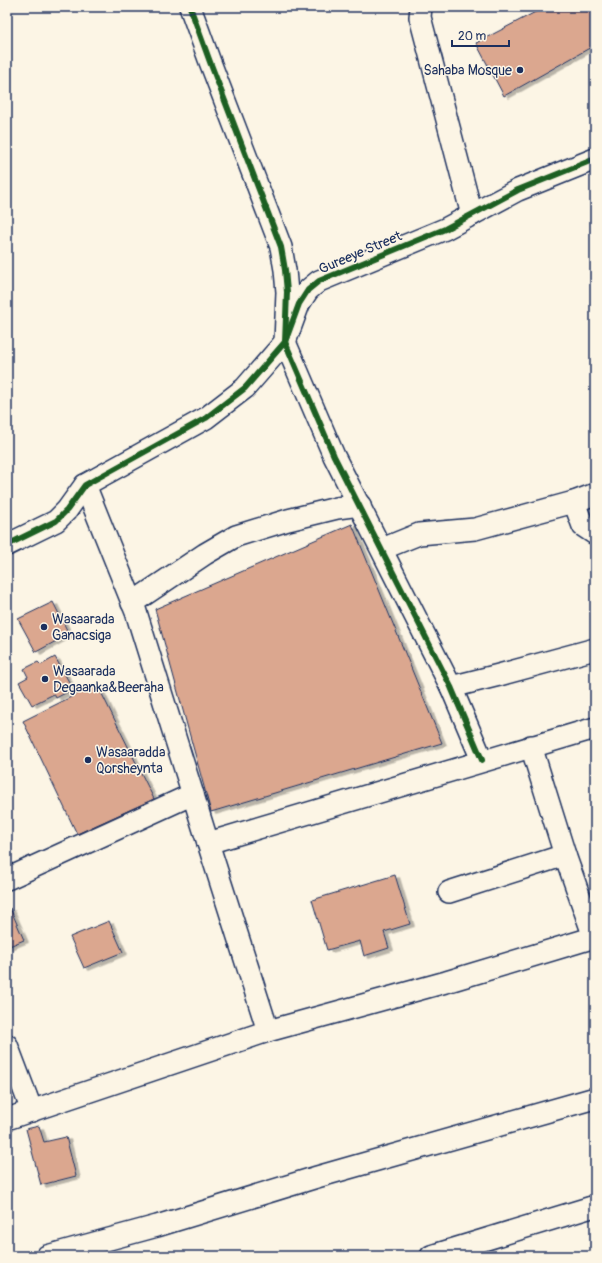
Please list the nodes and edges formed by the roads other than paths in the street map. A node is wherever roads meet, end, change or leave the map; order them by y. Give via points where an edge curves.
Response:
1 (190, 7) edge
2 (421, 7) edge
3 (595, 159) edge
4 (472, 215) junction
5 (285, 342) junction
6 (85, 485) junction
7 (595, 494) edge
8 (574, 502) junction
9 (360, 505) junction
10 (595, 534) edge
11 (7, 545) edge
12 (382, 549) junction
13 (132, 603) junction
14 (595, 649) edge
15 (451, 687) junction
16 (595, 728) edge
17 (531, 746) junction
18 (482, 760) junction
19 (193, 794) junction
20 (208, 843) junction
21 (565, 855) junction
22 (7, 879) edge
23 (449, 892) dead end
24 (595, 938) edge
25 (268, 1031) junction
26 (7, 1045) edge
27 (595, 1098) edge
28 (32, 1111) junction
29 (7, 1119) edge
30 (595, 1206) edge
31 (47, 1256) edge
32 (431, 1256) edge

1 - 5 street via 281,248 287,292
2 - 4 street via 420,17
3 - 4 street, Gureeye Street via 518,190
4 - 5 street, Gureeye Street via 445,230 319,281 308,290 299,304
5 - 6 street, Gureeye Street via 245,388 206,418
5 - 9 street via 334,456
6 - 11 street, Gureeye Street via 56,521
6 - 13 street
7 - 8 street
8 - 10 street via 583,526
8 - 12 street via 475,530 419,534
9 - 12 street
9 - 13 street via 288,520 236,536
12 - 15 street
13 - 19 street
14 - 15 street
15 - 18 street
16 - 17 street
17 - 18 street
17 - 21 street
18 - 20 street
19 - 20 street
19 - 22 street
20 - 25 street
21 - 23 street
21 - 24 street
24 - 25 street
25 - 28 street
26 - 28 street
27 - 31 street
28 - 29 street
30 - 32 street

